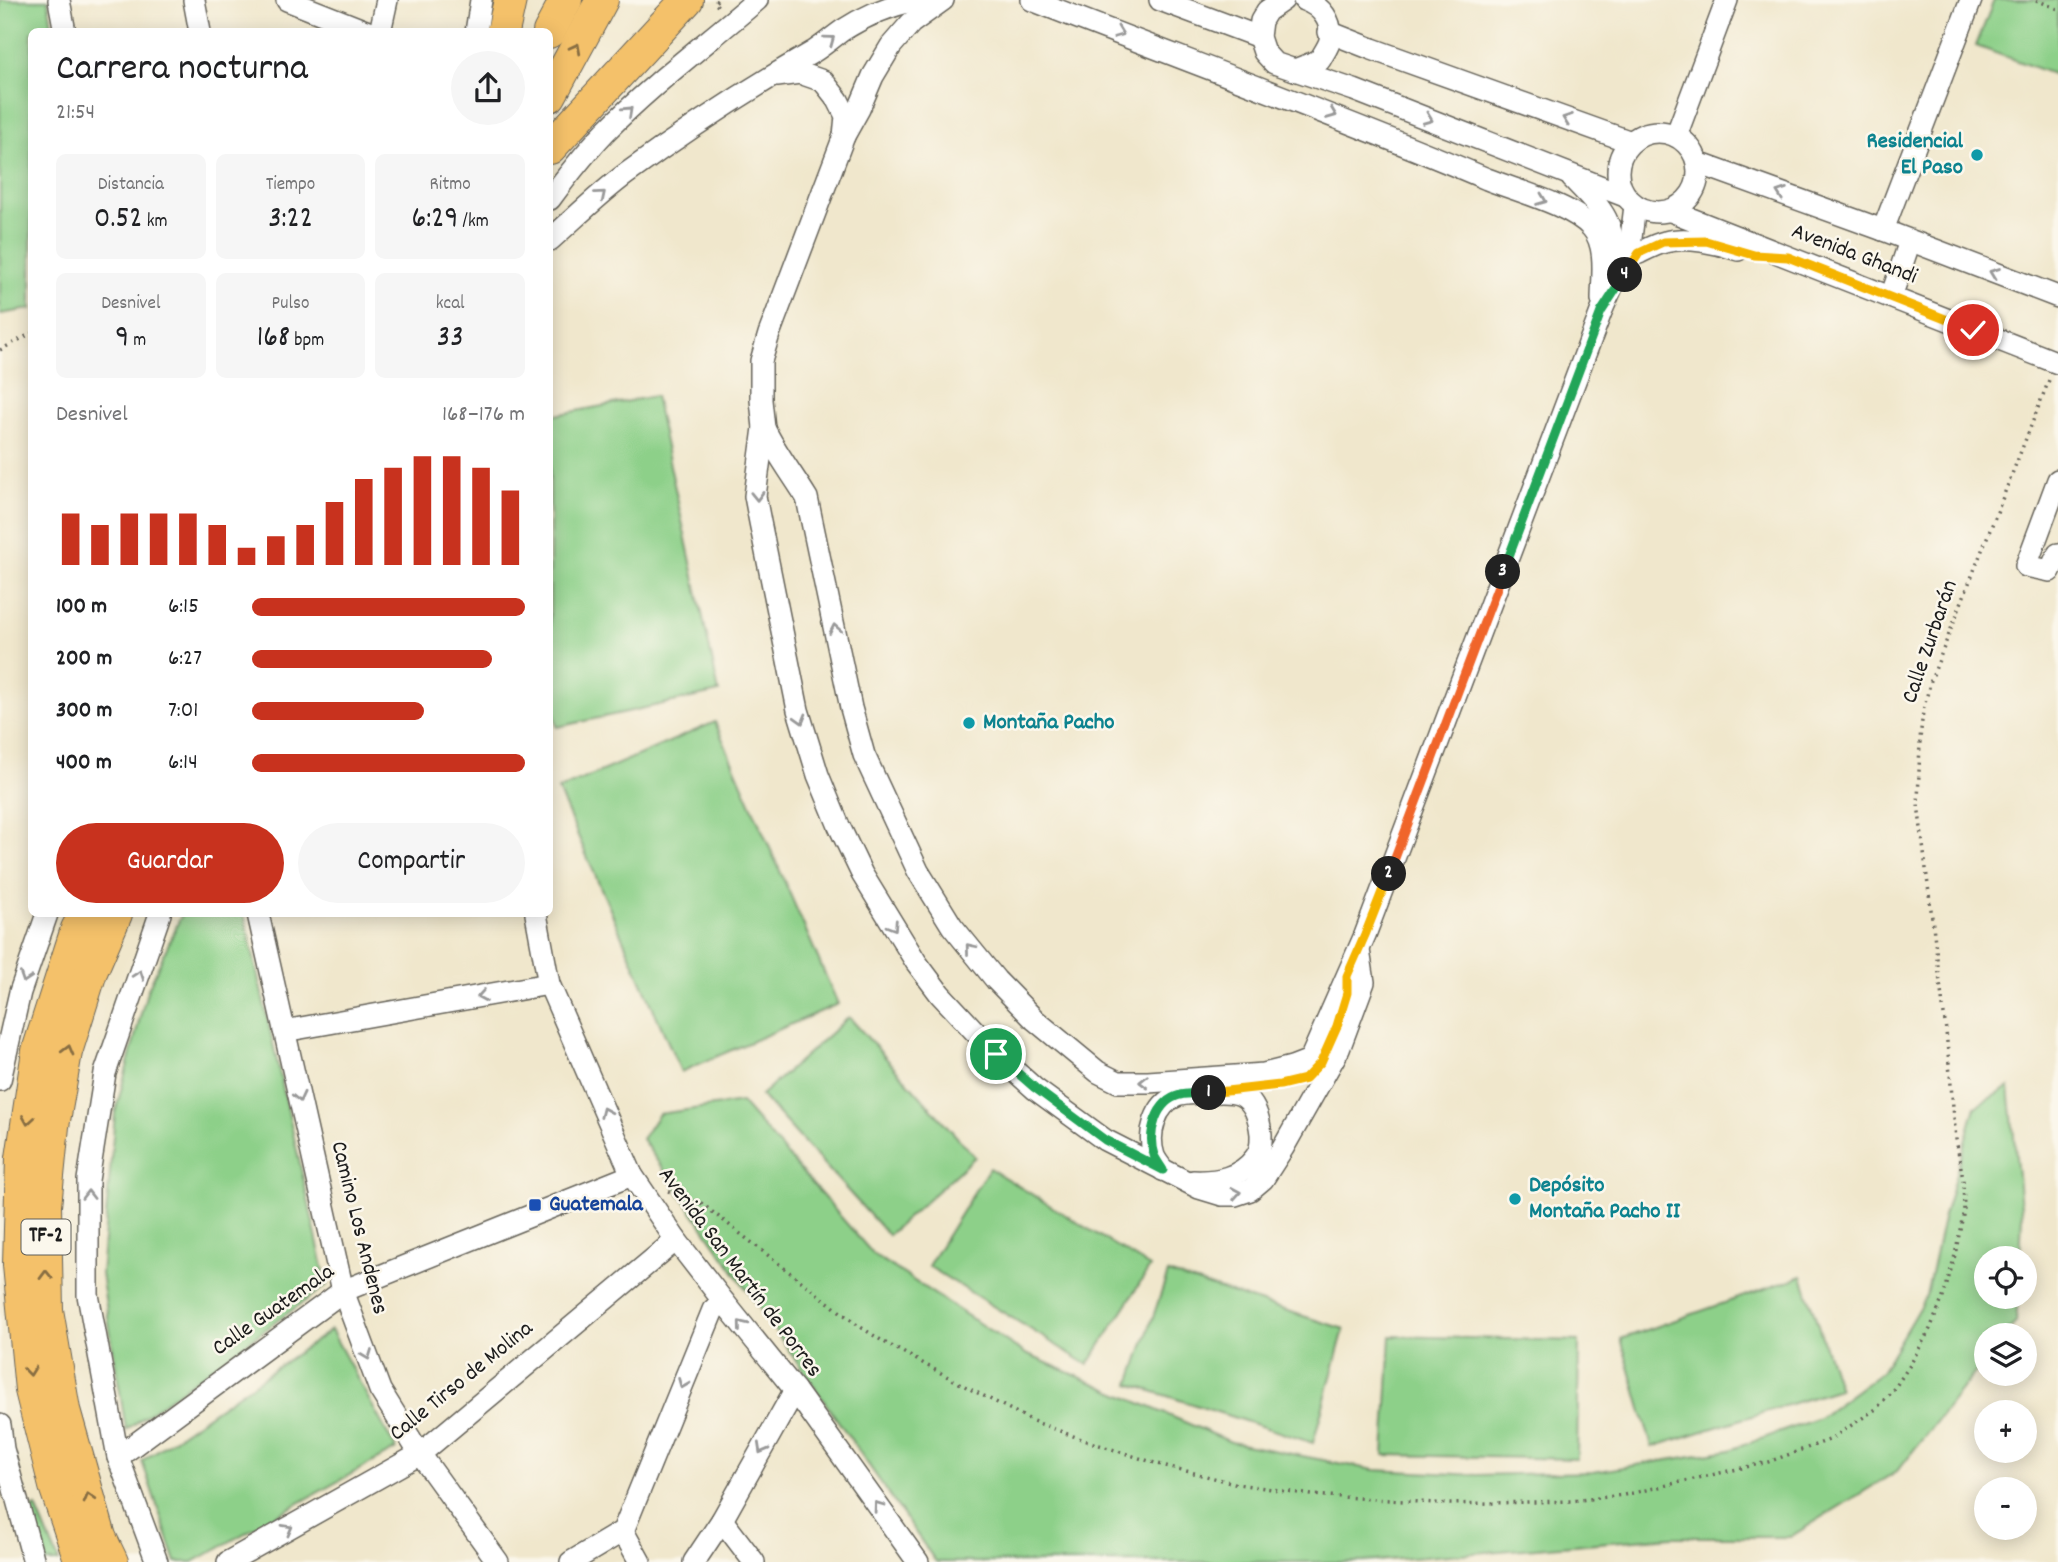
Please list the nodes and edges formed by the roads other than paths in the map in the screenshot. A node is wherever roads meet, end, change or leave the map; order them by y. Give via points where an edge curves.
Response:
1 (59, 0) edge
2 (194, 0) edge
3 (287, 0) edge
4 (387, 0) edge
5 (481, 0) edge
6 (510, 0) edge
7 (566, 0) edge
8 (601, 0) edge
9 (687, 0) edge
10 (757, 0) edge
11 (917, 0) edge
12 (943, 0) edge
13 (1032, 0) edge
14 (1160, 0) edge
15 (1283, 0) edge
16 (1727, 0) edge
17 (1971, 0) edge
18 (1310, 1) edge
19 (64, 28) edge
20 (199, 28) edge
21 (358, 28) edge
22 (381, 28) edge
23 (477, 28) edge
24 (504, 28) edge
25 (551, 28) edge
26 (1329, 32) junction
27 (1259, 37) junction
28 (1295, 69) junction
29 (769, 77) junction
30 (553, 90) edge
31 (845, 136) junction
32 (1676, 136) junction
33 (1631, 142) junction
34 (553, 145) edge
35 (1698, 163) junction
36 (1569, 174) junction
37 (553, 195) edge
38 (1630, 201) junction
39 (1667, 211) junction
40 (1883, 230) junction
41 (553, 237) edge
42 (1910, 241) junction
43 (1639, 253) junction
44 (1788, 257) junction
45 (1891, 297) junction
46 (2058, 297) edge
47 (1602, 311) junction
48 (2057, 362) edge
49 (764, 428) junction
50 (2058, 480) edge
51 (2058, 554) edge
52 (46, 917) edge
53 (84, 917) edge
54 (115, 917) edge
55 (159, 917) edge
56 (259, 917) edge
57 (538, 917) edge
58 (1359, 950) junction
59 (1347, 976) junction
60 (549, 984) junction
61 (284, 1031) junction
62 (0, 1080) edge
63 (1224, 1092) junction
64 (1163, 1170) junction
65 (634, 1177) junction
66 (1184, 1180) junction
67 (676, 1240) junction
68 (343, 1291) junction
69 (724, 1303) junction
70 (795, 1390) junction
71 (0, 1425) edge
72 (420, 1454) junction
73 (118, 1457) junction
74 (722, 1520) junction
75 (623, 1531) junction
76 (34, 1562) edge
77 (81, 1562) edge
78 (112, 1562) edge
79 (157, 1562) edge
80 (228, 1562) edge
81 (498, 1562) edge
82 (571, 1562) edge
83 (640, 1562) edge
84 (694, 1562) edge
85 (754, 1562) edge
86 (918, 1562) edge

1 - 19 street
2 - 20 street
3 - 21 street
4 - 22 street
5 - 23 street
6 - 24 highway
7 - 25 highway
30 -> 8 highway
9 - 34 highway
37 -> 10 street via 606,132
29 -> 11 street via 845,29
12 - 31 street via 911,23 891,46
13 -> 47 street via 1564,208 1585,221 1600,244
14 - 27 street
15 - 27 street via 1266,11
16 - 32 street
17 - 40 street
18 - 26 street via 1322,11
26 - 28 street via 1330,41 1320,60
33 -> 26 street
27 - 28 street via 1274,63
28 -> 36 street
29 - 31 street via 800,74 823,81 846,116
41 -> 29 street via 625,175
31 - 49 street via 761,361
32 - 33 street via 1652,132
32 - 35 street via 1690,147
33 - 38 street via 1623,151 1618,174
35 - 39 street via 1699,175 1690,197
40 -> 35 street, Avenida Ghandi
36 - 38 street
36 - 47 street via 1611,226 1612,260
38 - 39 street via 1653,212
38 - 47 street via 1630,246
39 - 43 street
39 - 44 street, Avenida Ghandi
40 - 42 street, Avenida Ghandi
42 - 45 street
46 -> 42 street, Avenida Ghandi
43 - 44 street via 1663,242 1706,241 1754,255
43 - 47 street
44 - 45 street, Avenida Ghandi
45 - 48 street, Avenida Ghandi
47 - 58 street
59 -> 49 street via 1310,1060 1264,1074 1118,1082 1098,1072 1035,1020 953,926 918,871 890,813 864,755 851,708 807,498
49 -> 64 street via 755,496 798,710 818,775 862,874 916,962 996,1054 1105,1140
50 - 51 street via 2026,566 2050,571
52 -> 62 street via 20,992
53 -> 77 highway, TF-2 via 38,1051 22,1158 19,1265 31,1390 55,1486
78 -> 54 highway, TF-2 via 100,1537 64,1410 47,1310 45,1206 66,1052 91,972
73 -> 55 street via 88,1295 88,1180 105,1073
56 - 61 street, Camino Los Andenes
57 - 60 street, Avenida San Martín de Porres
58 - 59 street
66 -> 58 street via 1222,1195 1235,1195 1250,1190 1263,1178 1339,1049 1364,982
59 - 63 street via 1337,1026 1321,1062 1305,1079
60 -> 61 street
65 -> 60 street, Avenida San Martín de Porres
61 -> 68 street, Camino Los Andenes
63 - 64 street via 1179,1095 1164,1103 1151,1139 1154,1157
63 - 66 street via 1242,1096 1258,1115 1262,1136 1258,1155 1227,1178
64 - 66 street
65 - 67 street, Avenida San Martín de Porres
65 - 68 street, Calle Guatemala
67 - 69 street, Avenida San Martín de Porres
67 - 72 street, Calle Tirso de Molina
68 -> 72 street, Camino Los Andenes via 380,1390
68 - 73 street, Calle Guatemala
70 -> 69 street, Avenida San Martín de Porres
69 -> 75 street via 713,1310
70 -> 74 street
86 -> 70 street, Avenida San Martín de Porres
71 - 76 street
80 -> 72 street, Calle Tirso de Molina
72 - 81 street, Camino Los Andenes
73 - 79 street
74 - 84 street
74 - 85 street
75 - 82 street
75 - 83 street

